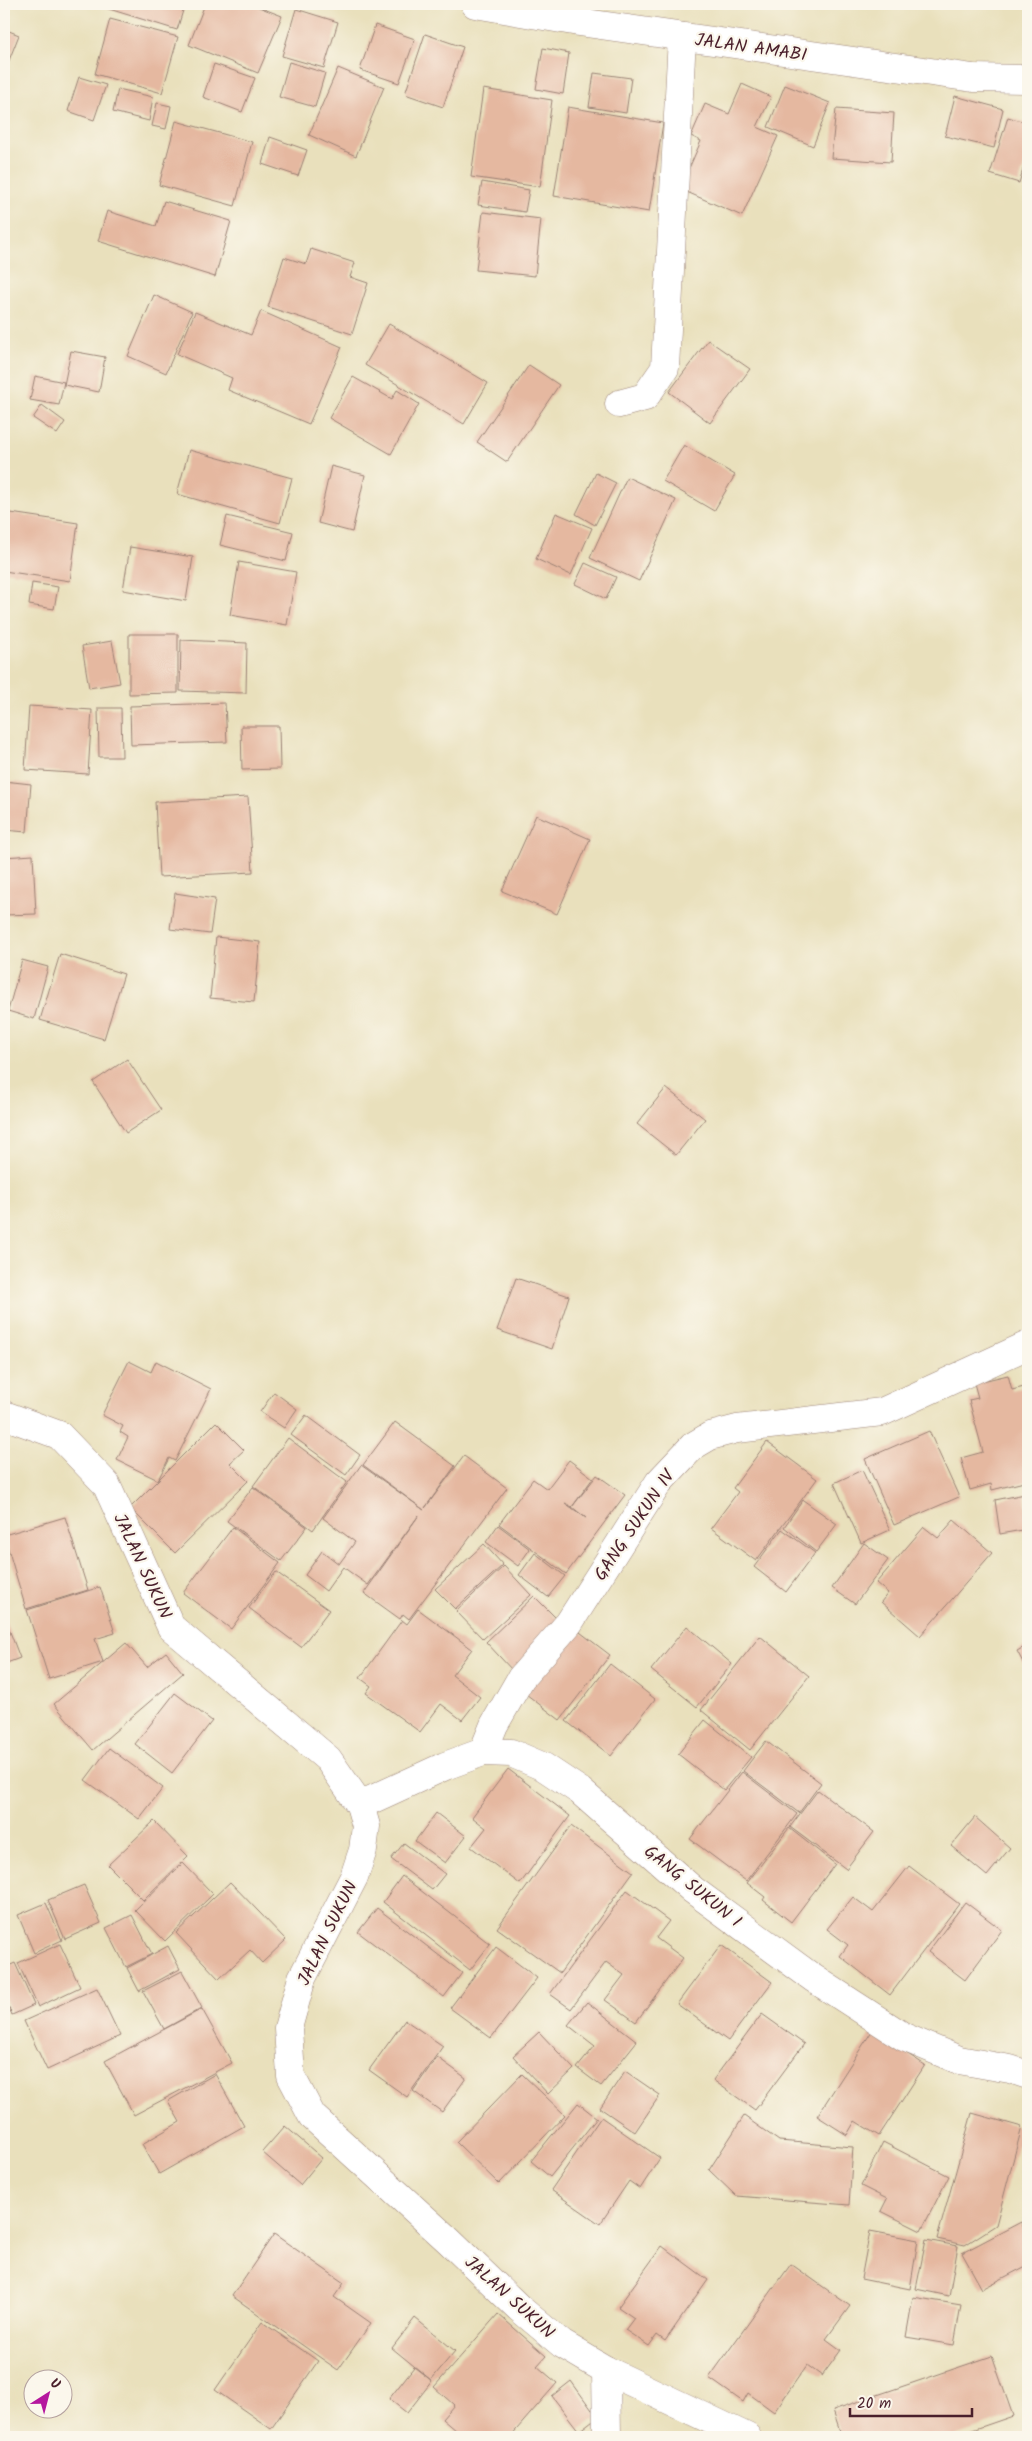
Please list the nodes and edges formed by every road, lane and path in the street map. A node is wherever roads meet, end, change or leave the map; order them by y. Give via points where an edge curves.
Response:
1 (475, 4) edge
2 (682, 37) junction
3 (1028, 78) edge
4 (619, 404) dead end
5 (1028, 1345) edge
6 (4, 1415) edge
7 (483, 1752) junction
8 (360, 1805) junction
9 (1028, 2075) edge
10 (606, 2370) junction
11 (607, 2437) edge
12 (746, 2437) edge

1 - 2 street, JALAN AMABI
2 - 3 street, JALAN AMABI via 973,78
2 - 4 street via 665,368 645,397
5 - 7 street, GANG SUKUN IV via 882,1412 737,1429 710,1436 693,1446 659,1482 569,1623 522,1678 494,1725
6 - 8 street, JALAN SUKUN via 59,1436 106,1484 171,1627 328,1759
7 - 8 street, GANG SUKUN I
7 - 9 street, GANG SUKUN I via 511,1753 558,1776 580,1791 693,1890 813,1978 904,2037 959,2060
8 - 10 street, JALAN SUKUN via 366,1826 360,1859 302,1978 288,2028 291,2076 312,2116 518,2308 562,2344
10 - 11 street
10 - 12 street, JALAN SUKUN

